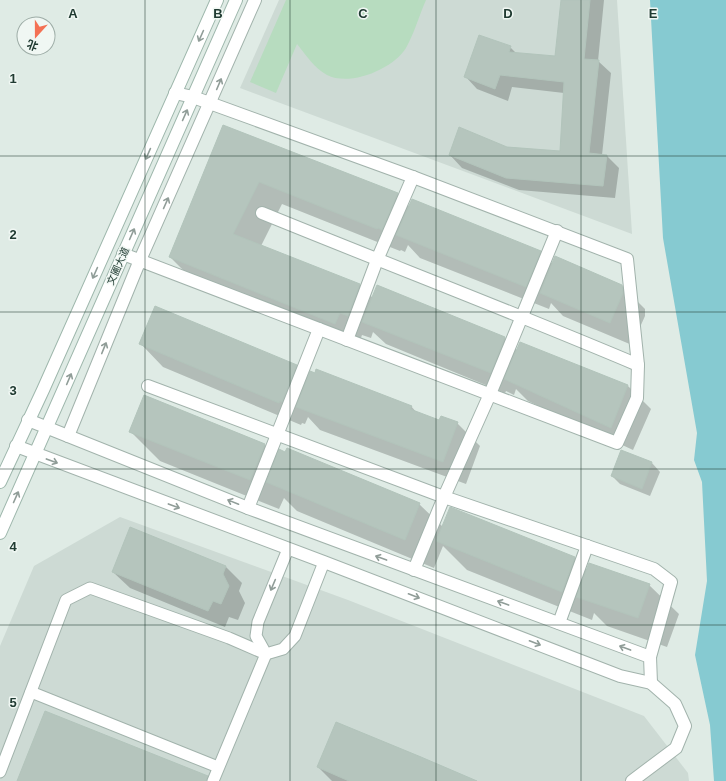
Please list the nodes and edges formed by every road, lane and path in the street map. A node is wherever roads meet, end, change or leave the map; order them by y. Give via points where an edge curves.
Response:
1 (217, 0) edge
2 (236, 0) edge
3 (255, 0) edge
4 (175, 93) junction
5 (193, 97) junction
6 (210, 103) junction
7 (413, 177) junction
8 (262, 213) dead end
9 (557, 231) junction
10 (123, 254) junction
11 (140, 260) junction
12 (377, 260) junction
13 (522, 316) junction
14 (320, 329) junction
15 (347, 340) junction
16 (638, 365) junction
17 (148, 386) dead end
18 (490, 394) junction
19 (28, 420) junction
20 (48, 428) junction
21 (277, 435) junction
22 (68, 436) junction
23 (16, 446) junction
24 (35, 455) junction
25 (0, 482) edge
26 (444, 497) junction
27 (248, 508) junction
28 (0, 533) edge
29 (587, 546) junction
30 (288, 549) junction
31 (324, 562) junction
32 (414, 570) junction
33 (559, 623) junction
34 (266, 654) junction
35 (650, 657) junction
36 (651, 683) junction
37 (31, 692) junction
38 (218, 767) dead end
39 (0, 772) edge
40 (213, 781) edge
41 (632, 781) edge

1 -> 4 street, 文圃大道
2 - 5 street, 文圃大道
6 -> 3 street
4 - 5 street
4 -> 19 street, 文圃大道
5 - 6 street
10 -> 5 street, 文圃大道
6 - 7 street
11 -> 6 street
7 - 9 street
7 - 12 street
8 - 12 street
9 - 13 street
9 - 16 street via 627,259
10 - 11 street
20 -> 10 street, 文圃大道
11 - 14 street
22 -> 11 street
12 - 13 street
12 - 15 street
13 - 16 street
13 - 18 street
14 - 15 street
14 - 21 street
15 - 18 street
16 - 18 street via 637,398 617,443
17 - 21 street
18 - 26 street
19 - 20 street
19 - 23 street, 文圃大道
20 - 22 street
20 - 24 street, 文圃大道
21 - 26 street
21 - 27 street
27 -> 22 street
23 - 24 street
23 - 25 street, 文圃大道
28 -> 24 street, 文圃大道
24 -> 30 street
26 - 29 street
26 - 32 street
32 -> 27 street
29 - 33 street
29 - 35 street via 654,569 671,582
30 - 31 street
30 -> 34 lane via 258,622 256,636
31 - 34 lane via 295,636 283,649
31 -> 36 street via 620,676
33 -> 32 street
35 -> 33 street
34 - 37 lane via 90,588 66,600
34 - 40 lane
35 - 36 street
36 - 41 street via 675,704 685,726 676,748
37 - 38 lane
37 - 39 lane

